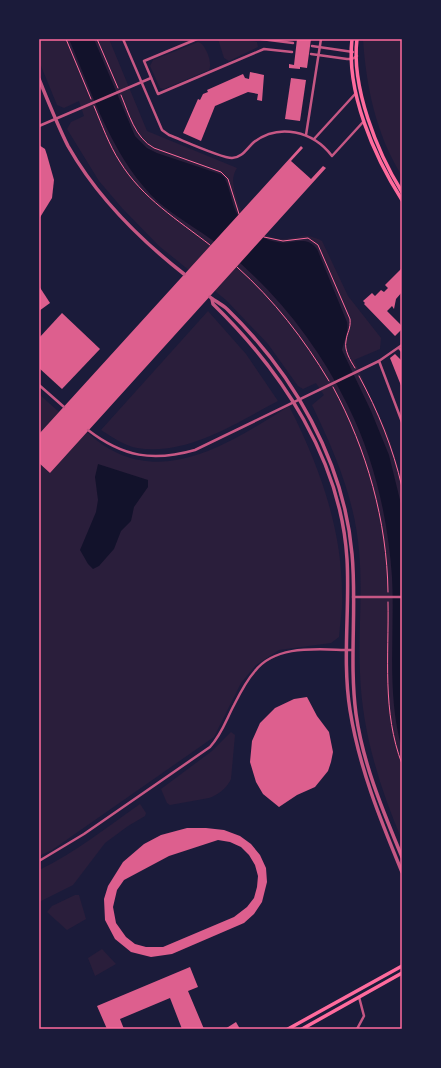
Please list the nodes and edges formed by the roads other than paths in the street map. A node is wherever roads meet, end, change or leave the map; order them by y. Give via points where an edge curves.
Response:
1 (123, 39) edge
2 (197, 39) edge
3 (261, 39) edge
4 (321, 39) edge
5 (352, 39) edge
6 (357, 39) edge
7 (293, 43) dead end
8 (312, 46) dead end
9 (320, 47) junction
10 (352, 51) junction
11 (292, 52) dead end
12 (311, 54) dead end
13 (319, 55) junction
14 (358, 55) junction
15 (352, 59) junction
16 (151, 78) junction
17 (39, 79) edge
18 (141, 82) junction
19 (357, 93) junction
20 (55, 118) junction
21 (364, 121) junction
22 (39, 126) edge
23 (306, 135) junction
24 (314, 139) junction
25 (402, 192) edge
26 (402, 200) edge
27 (184, 274) dead end
28 (402, 345) edge
29 (399, 348) junction
30 (402, 351) edge
31 (379, 361) junction
32 (39, 385) edge
33 (299, 399) junction
34 (293, 402) junction
35 (64, 407) dead end
36 (402, 422) edge
37 (88, 430) dead end
38 (353, 597) junction
39 (402, 597) edge
40 (347, 650) junction
41 (352, 650) junction
42 (402, 857) edge
43 (39, 861) edge
44 (402, 872) edge
45 (402, 966) edge
46 (402, 973) edge
47 (359, 997) junction
48 (288, 1029) edge
49 (302, 1029) edge
50 (357, 1029) edge

1 - 18 street
2 - 16 street via 144,61
3 - 7 street
4 - 9 street
5 - 10 main road
6 - 14 main road
8 - 9 street
9 - 10 street
9 - 13 street
10 - 14 street
10 - 15 main road
11 - 16 street via 266,48 158,94
12 - 13 street
13 - 15 street
13 - 23 street
14 - 15 street
14 - 25 main road via 361,88 372,128 386,164
15 - 19 main road
16 - 18 street
17 - 20 street
18 - 20 street
18 - 23 street via 162,130 228,158 240,156 254,142 270,134 288,131
19 - 21 main road
19 - 24 street
20 - 22 street
20 - 27 street via 68,146 99,192 144,241
21 - 24 street via 332,156
21 - 26 main road via 382,165
23 - 24 street
28 - 29 street
29 - 30 street
29 - 31 street
31 - 33 street
31 - 36 street
32 - 35 street
33 - 34 street
33 - 34 street via 255,338 227,309 211,298 213,304 266,362
33 - 38 street via 320,440 339,490 352,553
34 - 37 street via 212,444 165,457 117,449
34 - 40 street via 320,454 333,488 341,520 347,558
38 - 39 street
38 - 41 street
40 - 41 street
40 - 43 street via 294,651 279,654 267,661 255,671 244,687 218,738 210,747 84,834
40 - 44 street via 350,709 361,764 378,815
41 - 42 street via 354,698 363,748 378,798
45 - 48 main road
46 - 47 main road
47 - 49 main road
47 - 50 street via 364,1016

